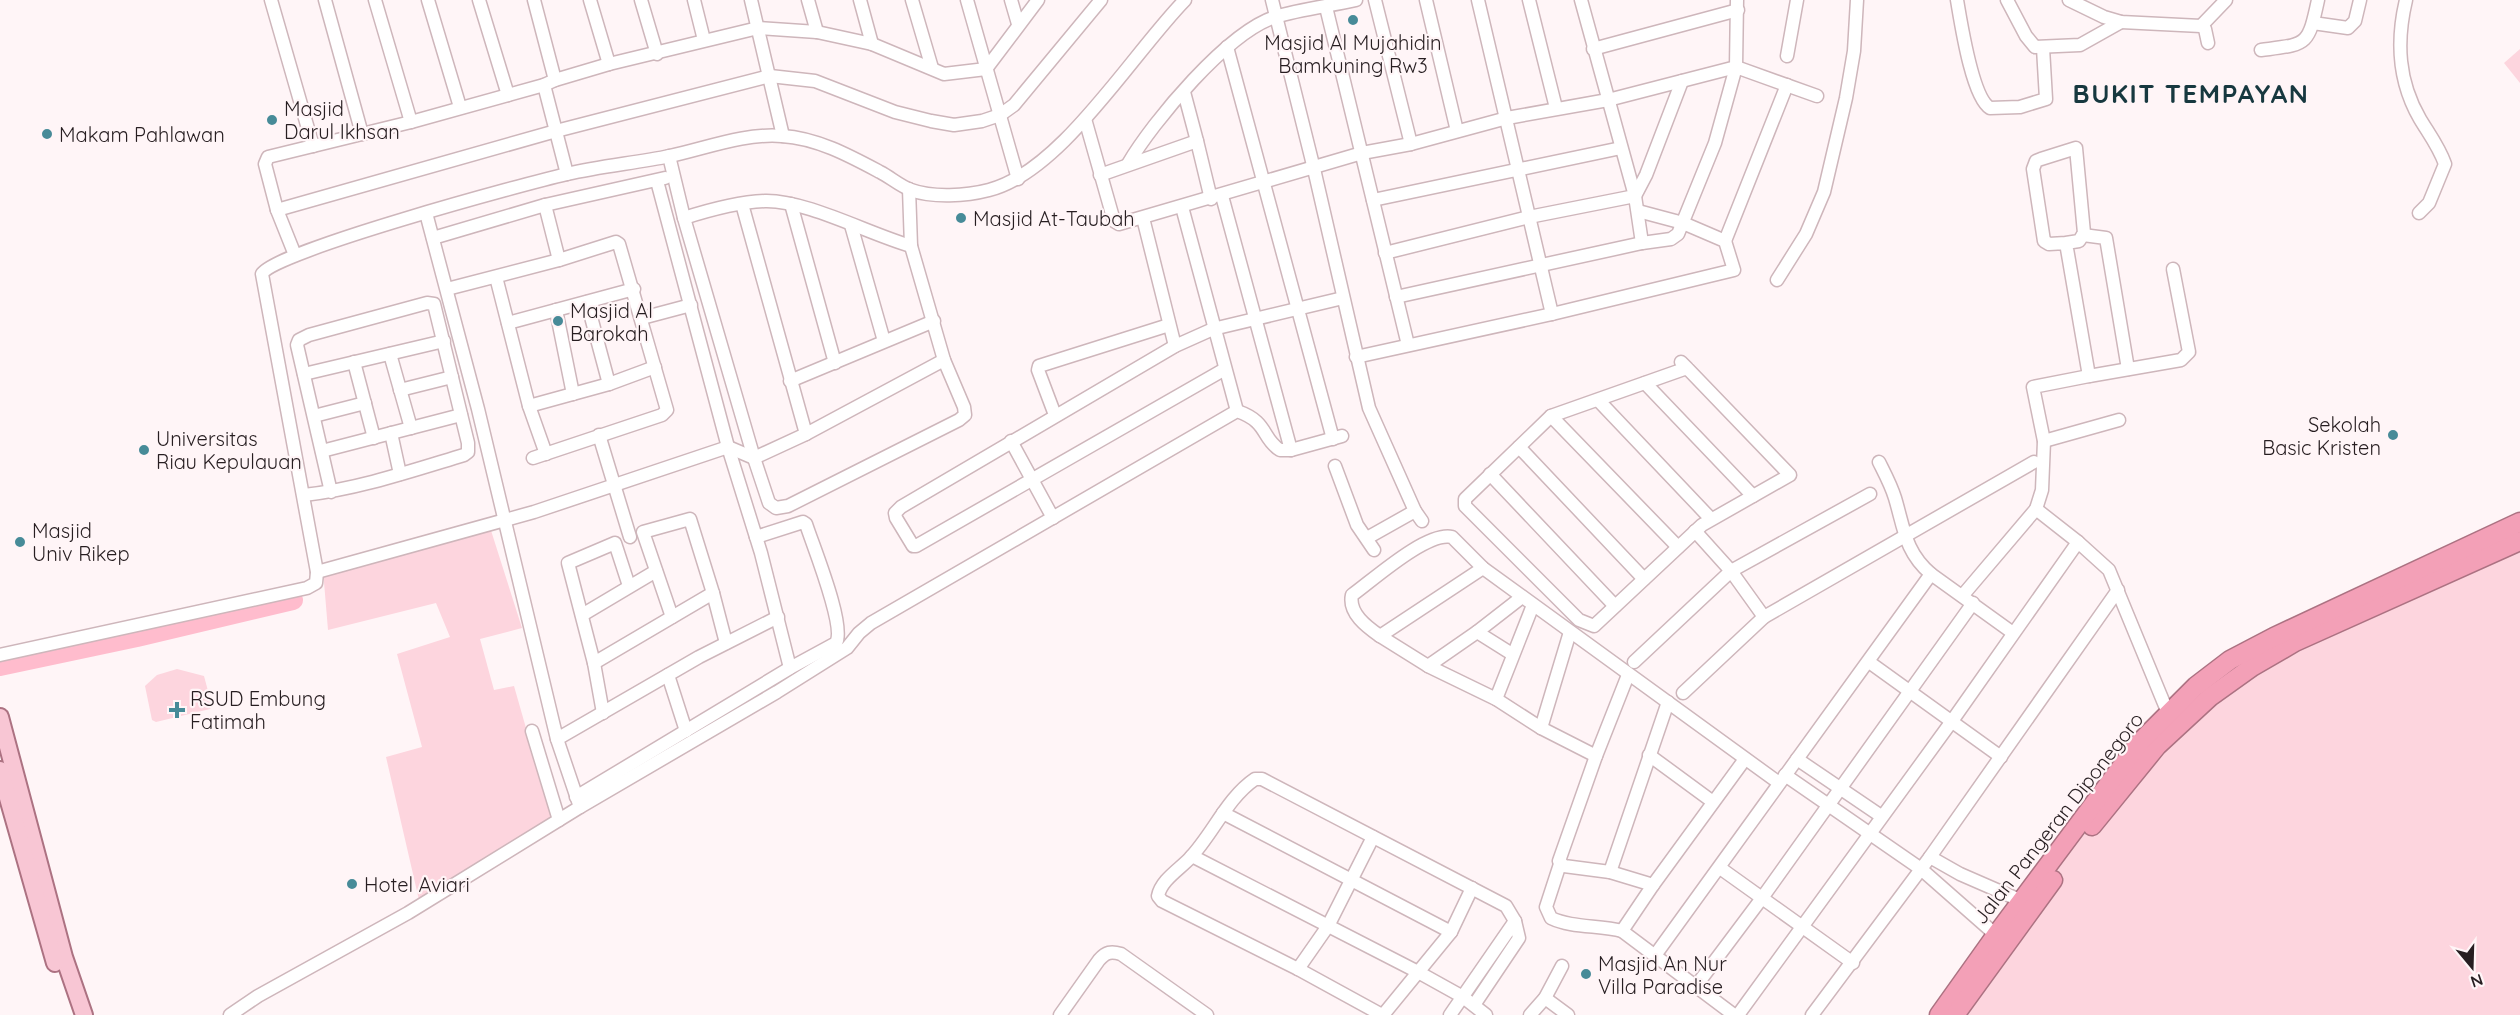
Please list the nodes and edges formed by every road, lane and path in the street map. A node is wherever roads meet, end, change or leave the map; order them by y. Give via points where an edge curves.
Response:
1 (273, 0) edge
2 (325, 0) edge
3 (375, 0) edge
4 (428, 0) edge
5 (479, 0) edge
6 (534, 0) edge
7 (590, 0) edge
8 (641, 0) edge
9 (694, 0) edge
10 (751, 0) edge
11 (808, 0) edge
12 (860, 0) edge
13 (912, 0) edge
14 (967, 0) edge
15 (1011, 0) edge
16 (1038, 0) edge
17 (1101, 0) edge
18 (1185, 0) edge
19 (1272, 0) edge
20 (1356, 0) edge
21 (1375, 0) edge
22 (1426, 0) edge
23 (1478, 0) edge
24 (1529, 0) edge
25 (1581, 0) edge
26 (1797, 0) edge
27 (1857, 0) edge
28 (1956, 0) edge
29 (2007, 0) edge
30 (2069, 0) edge
31 (2226, 0) edge
32 (2318, 0) edge
33 (2360, 0) edge
34 (2406, 0) edge
35 (1738, 5) edge
36 (1326, 7) junction
37 (1275, 17) junction
38 (2121, 22) junction
39 (2313, 23) junction
40 (1018, 24) junction
41 (2201, 26) junction
42 (758, 28) junction
43 (817, 32) junction
44 (704, 40) junction
45 (2208, 43) dead end
46 (873, 44) junction
47 (1227, 47) junction
48 (2043, 48) junction
49 (1593, 49) junction
50 (2261, 50) dead end
51 (657, 54) junction
52 (1786, 56) dead end
53 (609, 64) junction
54 (1736, 66) junction
55 (932, 68) junction
56 (986, 69) junction
57 (770, 76) junction
58 (1682, 81) junction
59 (549, 82) junction
60 (1786, 85) junction
61 (1184, 92) junction
62 (508, 95) junction
63 (1817, 96) dead end
64 (1608, 100) junction
65 (460, 107) junction
66 (1556, 108) junction
67 (1000, 115) junction
68 (1508, 118) junction
69 (1084, 119) junction
70 (411, 122) junction
71 (556, 131) junction
72 (1456, 131) junction
73 (362, 134) junction
74 (783, 136) junction
75 (1197, 141) junction
76 (1411, 144) junction
77 (313, 146) junction
78 (1621, 148) junction
79 (1362, 153) junction
80 (669, 156) junction
81 (1128, 164) junction
82 (1314, 169) junction
83 (1518, 169) junction
84 (567, 174) junction
85 (673, 176) junction
86 (1101, 176) junction
87 (1018, 179) junction
88 (657, 180) junction
89 (1262, 182) junction
90 (909, 189) junction
91 (1635, 196) junction
92 (1217, 197) junction
93 (1373, 200) junction
94 (742, 204) junction
95 (791, 204) junction
96 (545, 205) junction
97 (1182, 207) junction
98 (277, 210) junction
99 (1638, 211) junction
100 (426, 213) junction
101 (2419, 213) dead end
102 (1529, 217) junction
103 (684, 218) junction
104 (1143, 218) junction
105 (1683, 223) junction
106 (851, 225) junction
107 (2083, 235) junction
108 (434, 238) junction
109 (1725, 240) junction
110 (1642, 243) junction
111 (2066, 243) junction
112 (911, 246) junction
113 (1385, 253) junction
114 (295, 255) junction
115 (559, 260) junction
116 (1542, 265) junction
117 (2173, 269) dead end
118 (496, 277) junction
119 (1776, 280) dead end
120 (447, 289) junction
121 (634, 289) junction
122 (1396, 297) junction
123 (1343, 298) junction
124 (587, 302) junction
125 (691, 305) junction
126 (1297, 308) junction
127 (556, 310) junction
128 (1552, 314) junction
129 (642, 318) junction
130 (1256, 318) junction
131 (934, 321) junction
132 (508, 323) junction
133 (1169, 325) junction
134 (1213, 329) junction
135 (444, 341) junction
136 (884, 341) junction
137 (1408, 345) junction
138 (1174, 346) junction
139 (390, 354) junction
140 (1356, 357) junction
141 (944, 360) junction
142 (354, 362) junction
143 (835, 363) junction
144 (655, 367) junction
145 (1225, 369) junction
146 (2128, 369) junction
147 (304, 374) junction
148 (2089, 376) junction
149 (453, 377) junction
150 (790, 381) junction
151 (1645, 383) junction
152 (609, 384) junction
153 (400, 390) junction
154 (573, 394) junction
155 (1598, 399) junction
156 (365, 403) junction
157 (529, 406) junction
158 (1237, 411) junction
159 (461, 415) junction
160 (1055, 415) junction
161 (314, 416) junction
162 (1551, 416) junction
163 (2119, 420) dead end
164 (411, 428) junction
165 (392, 433) junction
166 (806, 434) junction
167 (599, 435) junction
168 (374, 438) junction
169 (1011, 441) junction
170 (2044, 441) junction
171 (728, 447) junction
172 (1519, 447) junction
173 (1291, 450) junction
174 (322, 451) junction
175 (546, 454) junction
176 (533, 458) dead end
177 (754, 458) junction
178 (1879, 462) dead end
179 (2034, 462) dead end
180 (1335, 466) dead end
181 (400, 474) junction
182 (1490, 474) junction
183 (1031, 481) junction
184 (614, 486) junction
185 (331, 492) junction
186 (1869, 494) dead end
187 (304, 495) junction
188 (1753, 496) junction
189 (2036, 509) junction
190 (1053, 518) junction
191 (1712, 519) junction
192 (503, 521) junction
193 (2520, 522) edge
194 (1695, 531) junction
195 (643, 532) junction
196 (630, 537) junction
197 (756, 537) junction
198 (1906, 537) junction
199 (1366, 538) junction
200 (2520, 541) edge
201 (2078, 542) junction
202 (615, 543) junction
203 (1678, 547) junction
204 (1374, 550) dead end
205 (1483, 568) junction
206 (657, 571) junction
207 (1731, 571) junction
208 (317, 572) junction
209 (1931, 573) junction
210 (1644, 579) junction
211 (629, 586) junction
212 (2118, 590) junction
213 (713, 593) junction
214 (1968, 599) junction
215 (1528, 601) junction
216 (1615, 606) junction
217 (582, 615) junction
218 (672, 617) junction
219 (778, 617) junction
220 (1764, 617) junction
221 (1477, 632) junction
222 (1570, 632) junction
223 (2013, 633) junction
224 (1380, 636) junction
225 (726, 643) junction
226 (1512, 654) junction
227 (0, 655) edge
228 (1634, 662) dead end
229 (1869, 662) junction
230 (594, 663) junction
231 (1428, 666) junction
232 (790, 668) junction
233 (668, 675) junction
234 (1628, 675) junction
235 (1683, 693) dead end
236 (1908, 693) junction
237 (1496, 699) junction
238 (1668, 702) junction
239 (603, 713) junction
240 (2168, 713) junction
241 (0, 717) edge
242 (1952, 721) junction
243 (1541, 728) junction
244 (532, 731) dead end
245 (686, 731) junction
246 (557, 739) junction
247 (1649, 755) junction
248 (1596, 756) junction
249 (2001, 757) junction
250 (1745, 759) junction
251 (1797, 759) junction
252 (0, 770) edge
253 (1782, 779) junction
254 (1840, 789) junction
255 (578, 802) junction
256 (1713, 802) junction
257 (1828, 805) junction
258 (1223, 813) junction
259 (1881, 816) junction
260 (559, 820) junction
261 (1870, 832) junction
262 (1373, 837) junction
263 (1192, 856) junction
264 (1930, 857) junction
265 (1560, 864) junction
266 (1720, 868) junction
267 (1921, 869) junction
268 (1610, 872) junction
269 (1353, 880) junction
270 (1653, 885) junction
271 (1472, 888) junction
272 (1762, 898) junction
273 (2022, 901) junction
274 (1328, 926) junction
275 (1803, 926) junction
276 (1622, 931) junction
277 (1451, 932) junction
278 (1995, 935) junction
279 (1656, 954) junction
280 (1853, 963) junction
281 (1562, 966) dead end
282 (1298, 969) junction
283 (1418, 972) junction
284 (1696, 986) junction
285 (1545, 998) junction
286 (1468, 1001) junction
287 (72, 1015) edge
288 (84, 1015) edge
289 (230, 1015) edge
290 (1060, 1015) edge
291 (1207, 1015) edge
292 (1382, 1015) edge
293 (1450, 1015) edge
294 (1486, 1015) edge
295 (1530, 1015) edge
296 (1568, 1015) edge
297 (1736, 1015) edge
298 (1812, 1015) edge
299 (1939, 1015) edge
300 (1955, 1015) edge

1 - 77 street
2 - 73 street
3 - 70 street
4 - 65 street
5 - 62 street
6 - 59 street
7 - 53 street
8 - 51 street
9 - 44 street
10 - 42 street
11 - 43 street
12 - 46 street
13 - 55 street
14 - 56 street
15 - 40 street
16 - 40 street
17 - 67 street via 1040,76
18 - 69 street
19 - 37 street
20 - 36 street
21 - 76 street
22 - 72 street
23 - 68 street
24 - 66 street
25 - 49 street
26 - 52 street
27 - 119 street via 1846,98 1824,192 1806,234
28 - 48 street via 1968,58 1981,99 1990,108 2020,107 2046,99
29 - 48 street via 2031,43
30 - 38 street
31 - 41 street
32 - 39 street
33 - 39 street via 2355,21 2348,28
34 - 101 street via 2401,20 2401,72 2411,102 2445,164 2429,203
35 - 49 street
35 - 54 street
36 - 37 street
36 - 79 street
37 - 47 street
37 - 82 street
38 - 41 street
38 - 48 street via 2080,45
39 - 50 street via 2306,40 2298,45
40 - 56 street
41 - 45 street
42 - 43 street
42 - 44 street
42 - 57 street
43 - 46 street
44 - 51 street
46 - 55 street
47 - 61 street
47 - 89 street
49 - 64 street
51 - 53 street
53 - 59 street
54 - 58 street
54 - 60 street
54 - 105 street via 1714,143
55 - 56 street via 944,74
56 - 67 street
57 - 67 street via 815,81 895,111 954,125
57 - 71 street
57 - 74 street
58 - 64 street
58 - 91 street
59 - 62 street
59 - 71 street
60 - 63 street
60 - 109 street
61 - 75 street
61 - 81 street via 1138,146
62 - 65 street
64 - 66 street
64 - 78 street
65 - 70 street
66 - 68 street
67 - 87 street
68 - 72 street
68 - 83 street
69 - 86 street
69 - 87 street
70 - 73 street
71 - 84 street
71 - 98 street
72 - 76 street
73 - 77 street
74 - 80 street via 746,138
74 - 90 street via 841,151
75 - 81 street
75 - 92 street
76 - 79 street
77 - 98 street via 266,158
78 - 83 street
78 - 91 street
79 - 82 street
79 - 93 street
80 - 84 street
80 - 85 street
81 - 86 street
82 - 89 street
82 - 123 street
83 - 93 street
83 - 102 street
84 - 100 street
85 - 88 street
85 - 103 street
86 - 104 street via 1114,221 1119,224
87 - 90 street via 989,190 959,194
88 - 96 street
88 - 125 street
89 - 92 street
89 - 126 street
90 - 112 street
91 - 99 street
91 - 102 street
92 - 97 street
92 - 130 street
93 - 113 street
94 - 95 street
94 - 103 street
94 - 150 street
95 - 106 street
95 - 143 street
96 - 108 street
96 - 115 street
97 - 104 street
97 - 134 street
98 - 114 street
99 - 105 street
99 - 110 street
100 - 108 street
100 - 114 street
102 - 113 street
102 - 116 street
103 - 177 street
104 - 133 street
105 - 109 street
105 - 110 street via 1675,237
106 - 112 street
106 - 136 street
107 - 111 street via 2079,241
107 - 111 street via 2076,148 2041,159 2033,170 2044,241
107 - 146 street via 2106,238
108 - 120 street
109 - 128 street via 1734,267 1729,273
110 - 116 street
111 - 148 street
112 - 131 street
113 - 122 street
114 - 187 street via 267,267 262,274
115 - 118 street
115 - 121 street via 616,242
116 - 122 street
116 - 128 street
117 - 146 street via 2188,356
118 - 120 street
118 - 132 street
120 - 192 street
121 - 124 street
121 - 129 street
122 - 137 street
123 - 126 street
123 - 140 street
124 - 127 street
124 - 152 street
125 - 129 street
125 - 171 street
126 - 130 street
126 - 173 street via 1337,438
127 - 132 street
127 - 154 street
128 - 137 street
129 - 144 street
130 - 134 street
130 - 173 street
131 - 136 street
131 - 141 street
132 - 157 street
133 - 138 street
133 - 160 street via 1042,364 1038,370
134 - 138 street
134 - 145 street
135 - 139 street
135 - 147 street via 436,307 427,303 302,338 297,345
135 - 149 street
136 - 143 street
137 - 140 street
138 - 160 street
139 - 142 street
139 - 153 street
140 - 199 street via 1369,408 1419,516
141 - 166 street
141 - 177 street via 964,407 959,420 781,508 770,503
142 - 147 street
142 - 156 street
143 - 150 street
144 - 152 street
144 - 167 street via 667,410
145 - 158 street
145 - 183 street
146 - 148 street
147 - 161 street
148 - 170 street via 2033,387
149 - 153 street
149 - 159 street
150 - 166 street
151 - 155 street
151 - 188 street
151 - 188 street via 1684,365 1790,475
152 - 154 street
153 - 164 street
154 - 157 street
155 - 162 street
155 - 191 street
156 - 161 street
156 - 168 street
157 - 175 street
158 - 173 street via 1262,425 1278,450
158 - 190 street
159 - 164 street
159 - 181 street via 469,449 466,454
160 - 169 street
161 - 174 street
162 - 172 street
162 - 203 street
163 - 170 street
164 - 165 street
165 - 168 street
165 - 181 street
166 - 177 street
167 - 175 street
167 - 184 street
168 - 174 street
169 - 183 street
169 - 183 street via 901,507 896,518 916,546
170 - 189 street via 2042,490
171 - 177 street
171 - 184 street
171 - 197 street
172 - 182 street
172 - 210 street
174 - 185 street
175 - 176 street
178 - 198 street via 1894,494
179 - 198 street
180 - 199 street via 1357,525
181 - 185 street
182 - 216 street
182 - 216 street via 1465,499 1465,506 1579,620 1594,626
183 - 190 street
184 - 192 street
184 - 196 street
185 - 187 street
186 - 207 street
187 - 208 street
188 - 191 street
189 - 201 street
189 - 214 street
190 - 255 street via 871,623 847,648 777,692
191 - 194 street
192 - 208 street
192 - 246 street
193 - 240 highway, Jalan Pangeran Diponegoro via 2230,660
194 - 203 street
194 - 207 street
195 - 196 street
195 - 206 street
195 - 213 street via 690,519
196 - 202 street
197 - 219 street
197 - 232 street via 805,522 831,597 840,633 836,643
198 - 209 street via 1918,563
198 - 220 street
199 - 204 street
200 - 300 highway, Jalan Pangeran Diponegoro via 2295,642 2210,697 2157,746 2091,827
201 - 212 street via 2109,570
201 - 223 street
202 - 211 street
202 - 217 street via 568,563
203 - 210 street
205 - 215 street
205 - 224 street
205 - 224 street via 1452,537 1426,543 1352,595 1351,605 1358,616
206 - 211 street
206 - 218 street
207 - 220 street
207 - 228 street
208 - 227 street via 316,583 308,588
209 - 214 street
209 - 229 street
210 - 216 street
211 - 217 street
212 - 240 street
212 - 249 street
213 - 218 street
213 - 225 street
214 - 223 street
214 - 236 street
215 - 221 street
215 - 222 street
215 - 226 street
217 - 230 street
218 - 230 street
219 - 225 street
219 - 232 street
220 - 235 street
221 - 226 street
221 - 231 street
222 - 234 street
222 - 243 street
223 - 242 street
224 - 231 street
225 - 233 street
226 - 237 street
229 - 236 street
229 - 251 street
230 - 239 street
231 - 237 street
232 - 245 street
233 - 239 street
233 - 245 street
234 - 238 street
234 - 248 street
236 - 242 street
236 - 254 street
237 - 243 street
238 - 247 street
238 - 250 street
239 - 246 street
240 - 273 highway, Jalan Pangeran Diponegoro via 2139,742
241 - 288 main road via 64,957
242 - 249 street
242 - 259 street
243 - 248 street
244 - 260 street
245 - 255 street
246 - 255 street
247 - 256 street
247 - 268 street
248 - 265 street via 1559,856
249 - 264 street
250 - 253 street
250 - 256 street
251 - 253 street
251 - 254 street
252 - 287 main road
253 - 257 street
253 - 266 street
254 - 257 street
254 - 259 street
255 - 260 street
256 - 270 street
257 - 261 street
257 - 272 street
258 - 262 street via 1250,782 1259,778
258 - 263 street
258 - 269 street
259 - 261 street
260 - 289 street via 408,913
261 - 267 street
261 - 275 street
262 - 269 street
262 - 271 street
263 - 274 street
263 - 282 street via 1160,887 1158,896 1162,901
264 - 267 street
264 - 273 street
265 - 268 street
265 - 276 street via 1546,907 1551,918
266 - 272 street
266 - 279 street
267 - 278 street
267 - 280 street
268 - 270 street
269 - 274 street
269 - 277 street
270 - 276 street
271 - 277 street
271 - 286 street via 1506,906 1519,938
272 - 275 street
272 - 284 street
273 - 278 highway, Jalan Pangeran Diponegoro
274 - 282 street
274 - 283 street
275 - 280 street
275 - 297 street
276 - 279 street
277 - 283 street
278 - 299 highway, Jalan Pangeran Diponegoro
279 - 284 street
280 - 298 street
281 - 285 street
282 - 292 street
283 - 286 street
283 - 292 street
284 - 297 street
285 - 295 street
285 - 296 street
286 - 293 street
286 - 294 street
290 - 291 street via 1099,960 1105,953 1113,952

